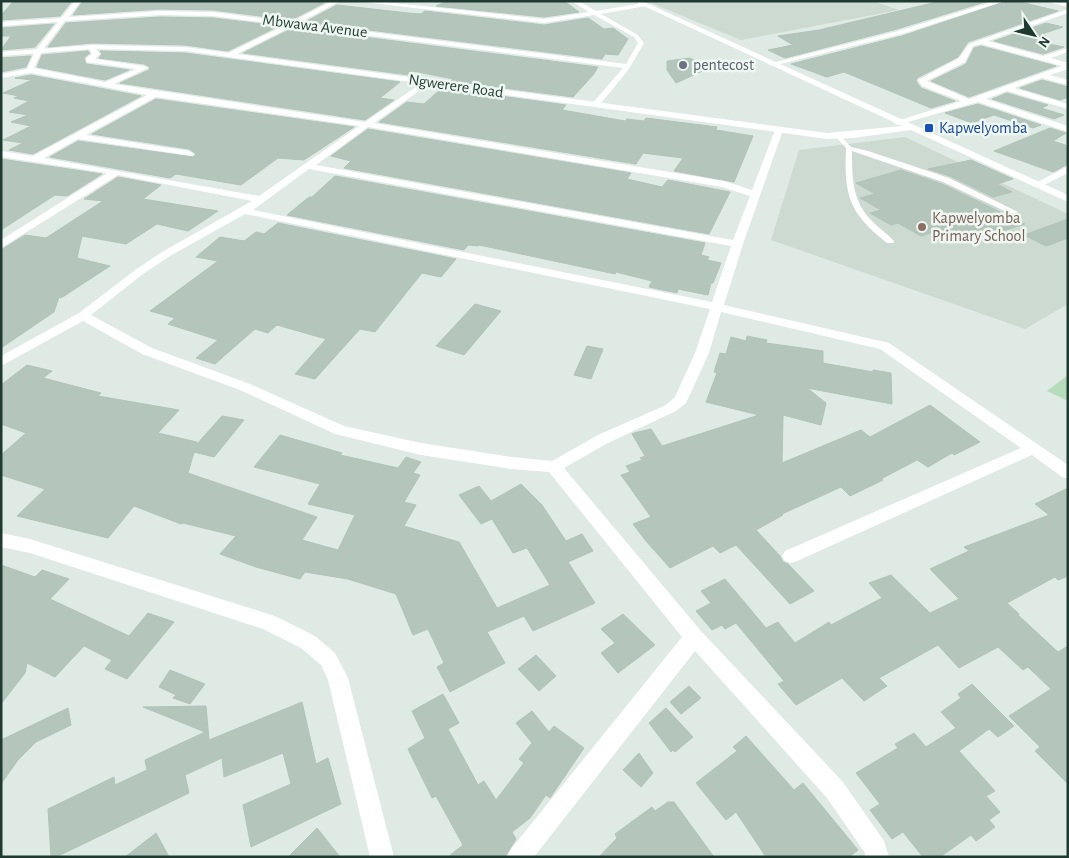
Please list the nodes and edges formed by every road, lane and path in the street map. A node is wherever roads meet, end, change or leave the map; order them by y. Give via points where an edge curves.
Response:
1 (78, 1) edge
2 (337, 1) edge
3 (357, 1) edge
4 (430, 1) edge
5 (574, 1) edge
6 (636, 1) edge
7 (1002, 1) edge
8 (1050, 1) edge
9 (166, 5) dead end
10 (644, 5) junction
11 (1068, 5) edge
12 (421, 8) junction
13 (1068, 11) edge
14 (160, 13) junction
15 (596, 13) junction
16 (61, 20) junction
17 (1, 24) edge
18 (293, 24) junction
19 (979, 41) junction
20 (92, 47) junction
21 (1068, 50) edge
22 (39, 51) junction
23 (1, 54) edge
24 (231, 55) junction
25 (1044, 58) junction
26 (772, 64) junction
27 (1068, 65) edge
28 (627, 66) junction
29 (32, 70) junction
30 (1, 76) edge
31 (1044, 76) junction
32 (426, 82) junction
33 (1068, 83) edge
34 (106, 85) junction
35 (1008, 89) junction
36 (155, 94) junction
37 (974, 100) junction
38 (595, 105) junction
39 (1068, 107) edge
40 (897, 122) junction
41 (364, 124) junction
42 (910, 128) junction
43 (1068, 129) edge
44 (779, 130) junction
45 (75, 136) junction
46 (837, 136) junction
47 (849, 148) junction
48 (1, 154) edge
49 (189, 154) dead end
50 (34, 159) junction
51 (307, 166) junction
52 (1068, 169) edge
53 (116, 172) junction
54 (760, 182) junction
55 (724, 184) junction
56 (1037, 185) junction
57 (756, 195) junction
58 (260, 199) junction
59 (1068, 199) edge
60 (244, 211) junction
61 (1014, 212) dead end
62 (890, 241) dead end
63 (3, 242) edge
64 (737, 244) junction
65 (716, 308) junction
66 (83, 316) junction
67 (1, 362) edge
68 (1034, 448) junction
69 (554, 467) junction
70 (1068, 472) edge
71 (1, 540) edge
72 (791, 556) dead end
73 (694, 637) junction
74 (382, 857) edge
75 (519, 857) edge
76 (877, 857) edge

1 - 16 street
2 - 18 street
3 - 12 street
4 - 12 street
5 - 15 street
6 - 10 street
7 - 26 street via 900,33
8 - 11 street
9 - 14 street
10 - 15 street
10 - 26 street
12 - 15 street via 544,21
13 - 19 street
14 - 16 street, Mbwawa Avenue
14 - 18 street, Mbwawa Avenue via 213,14
15 - 28 street via 636,36 641,43
16 - 17 street, Mbwawa Avenue
16 - 22 street
18 - 24 street
18 - 28 street, Mbwawa Avenue
19 - 25 street
19 - 37 street via 967,48 962,60 922,80 925,84
20 - 22 street, Ngwerere Road
20 - 24 street, Ngwerere Road via 161,47
20 - 34 street via 96,54 89,60 144,68
21 - 25 street
22 - 23 street, Ngwerere Road
22 - 29 street via 30,68
24 - 32 street, Ngwerere Road
25 - 27 street
26 - 40 street
27 - 31 street
28 - 38 street
29 - 30 street
29 - 34 street
31 - 33 street
31 - 35 street
32 - 38 street, Ngwerere Road
32 - 41 street
34 - 36 street
35 - 37 street
35 - 39 street
36 - 41 street
36 - 45 street
37 - 40 street
37 - 43 street
38 - 44 street, Ngwerere Road
40 - 42 street
41 - 51 street
41 - 55 street
42 - 46 street, Ngwerere Road
42 - 56 street
44 - 46 street, Ngwerere Road
44 - 54 street
45 - 49 street
45 - 50 street
46 - 47 lane
47 - 61 lane via 946,180
47 - 62 lane via 848,181 852,200 871,226
48 - 50 street
50 - 53 street
51 - 58 street
51 - 64 street
52 - 56 street
53 - 58 street
53 - 63 street
54 - 55 street
54 - 57 street
55 - 57 street
56 - 59 street
57 - 64 street
58 - 60 street
60 - 65 street
60 - 66 street via 166,254
64 - 65 street
65 - 68 street via 884,346
65 - 69 street via 702,352 681,400
66 - 67 street
66 - 69 street via 147,351 245,387 340,430 421,449
68 - 70 street
68 - 72 street
69 - 73 street
71 - 74 street via 30,546 268,622 308,642 328,660 338,678
73 - 75 street
73 - 76 street via 835,790 876,849

